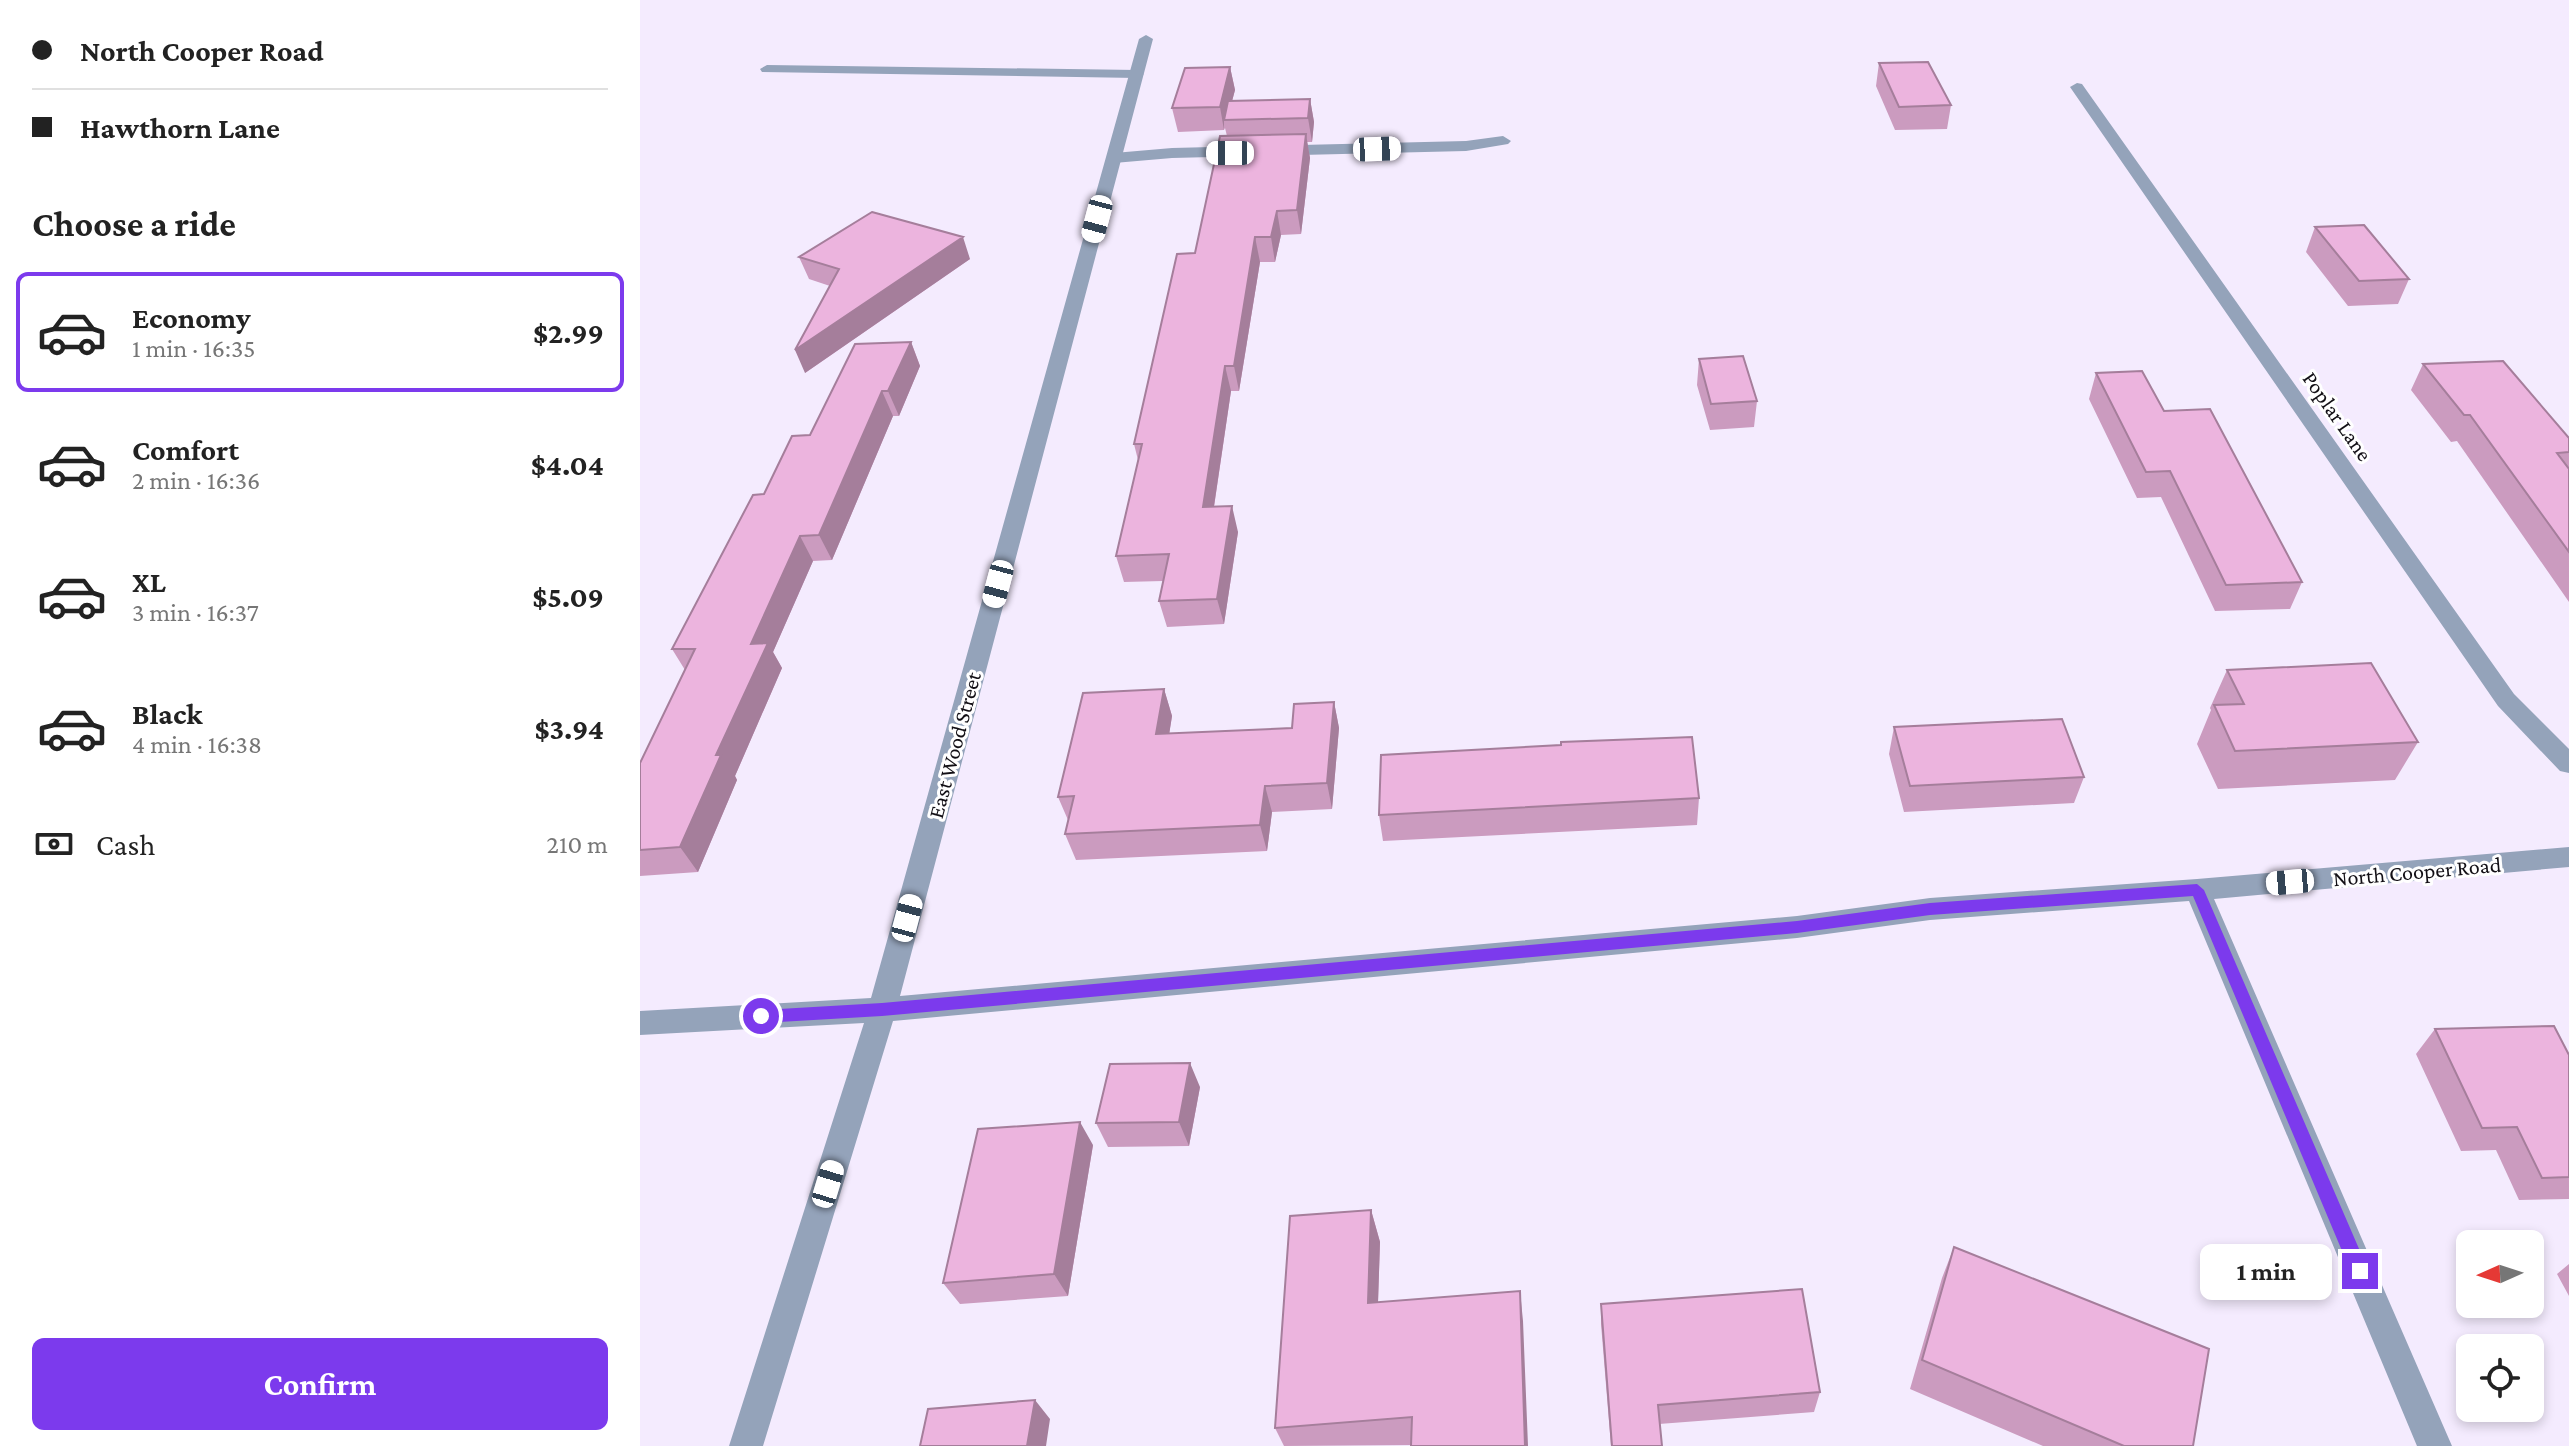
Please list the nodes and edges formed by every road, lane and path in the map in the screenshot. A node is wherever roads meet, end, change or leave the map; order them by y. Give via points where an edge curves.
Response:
1 (1146, 39) dead end
2 (767, 69) dead end
3 (1137, 74) junction
4 (2077, 87) dead end
5 (1503, 141) dead end
6 (1114, 158) junction
7 (2569, 764) edge
8 (2569, 857) edge
9 (2197, 890) junction
10 (882, 1010) junction
11 (640, 1023) edge
12 (746, 1446) edge
13 (2435, 1446) edge

1 - 3 street, East Wood Street
2 - 3 street
3 - 6 street, East Wood Street
4 - 7 street, Poplar Lane via 2506,700
5 - 6 street
6 - 10 street, East Wood Street
8 - 9 street, North Cooper Road
9 - 10 street, North Cooper Road via 1930,909 1797,927
9 - 13 street
10 - 11 street, North Cooper Road
10 - 12 street, East Wood Street

